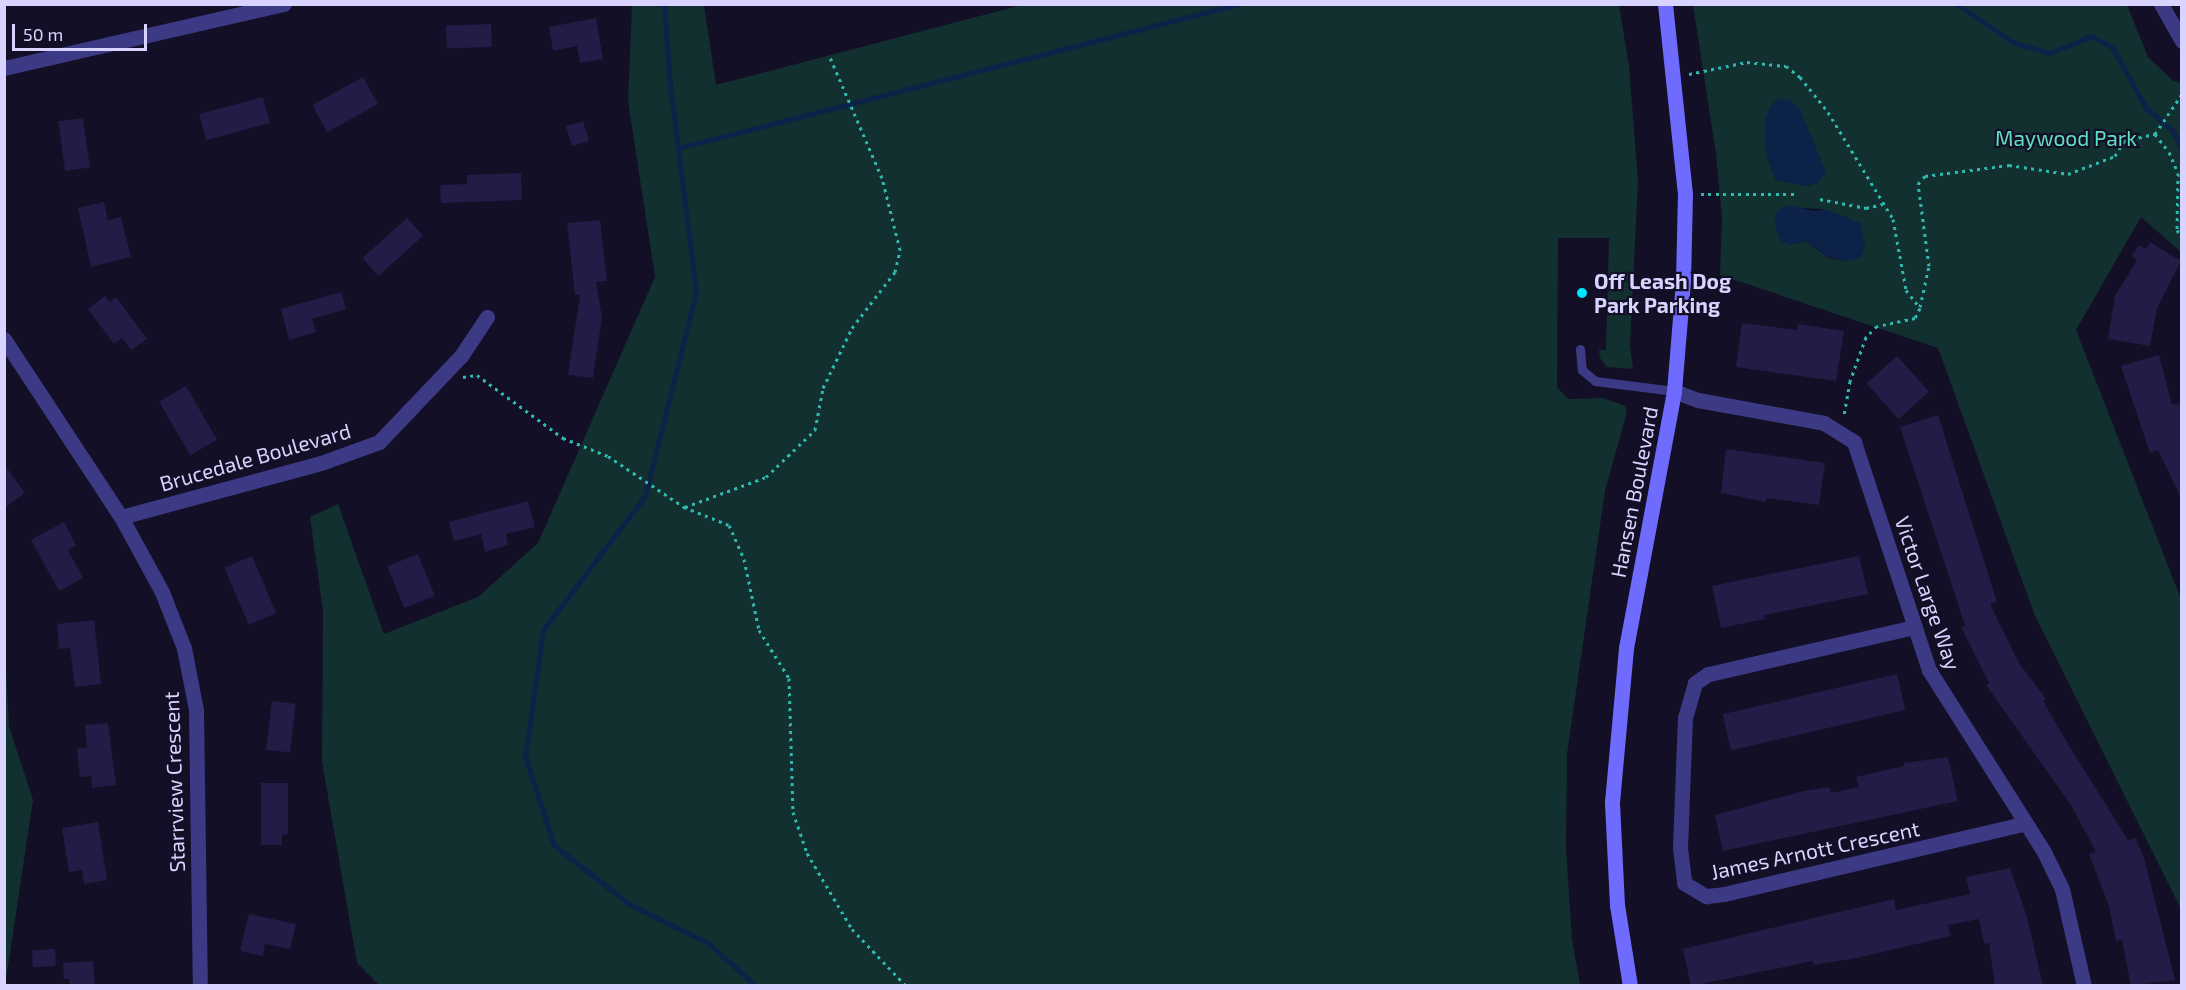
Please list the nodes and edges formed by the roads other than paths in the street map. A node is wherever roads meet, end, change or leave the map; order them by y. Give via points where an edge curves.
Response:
1 (284, 4) edge
2 (1665, 4) edge
3 (2161, 4) edge
4 (2181, 41) edge
5 (4, 68) edge
6 (487, 317) dead end
7 (4, 339) edge
8 (1580, 349) dead end
9 (1674, 391) junction
10 (121, 517) junction
11 (1914, 627) junction
12 (2026, 823) junction
13 (200, 986) edge
14 (1630, 986) edge
15 (2084, 986) edge

1 - 5 street
2 - 9 street, Hansen Boulevard via 1684,194
3 - 4 street
6 - 10 street, Brucedale Boulevard via 461,356 379,442 321,463
7 - 10 street, Starrview Crescent
8 - 9 lane via 1582,370 1595,381
9 - 11 street, Victor Large Way via 1698,400 1824,423 1840,429 1854,442
9 - 14 street, Hansen Boulevard via 1626,648 1612,802 1617,905
10 - 13 street, Starrview Crescent via 162,592 190,674 196,710
11 - 12 street, Victor Large Way via 1929,670
11 - 12 street, James Arnott Crescent via 1708,674 1695,683 1685,717 1680,848 1684,884 1706,896 1724,894
12 - 15 street, Victor Large Way via 2061,889

